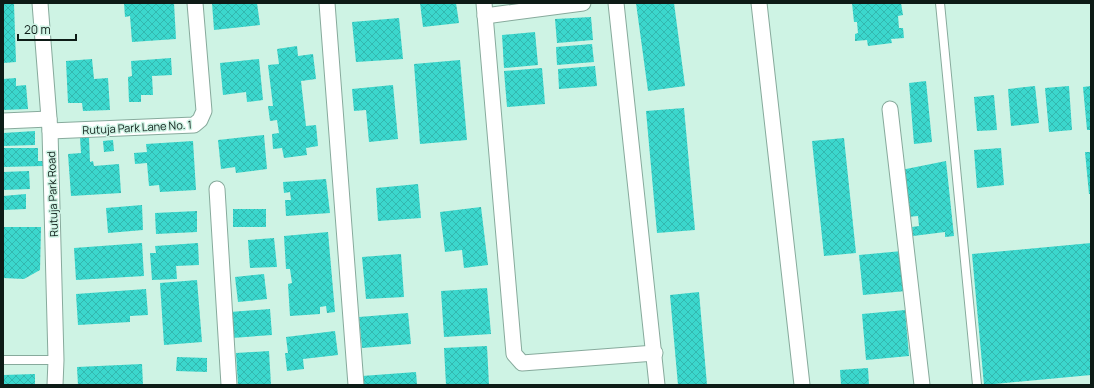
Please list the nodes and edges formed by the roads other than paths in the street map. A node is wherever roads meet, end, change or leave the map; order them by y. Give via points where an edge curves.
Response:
1 (40, 3) edge
2 (195, 3) edge
3 (327, 3) edge
4 (583, 3) edge
5 (616, 3) edge
6 (759, 3) edge
7 (940, 3) edge
8 (484, 9) edge
9 (890, 109) dead end
10 (3, 121) edge
11 (50, 125) junction
12 (217, 189) dead end
13 (655, 353) junction
14 (3, 360) edge
15 (56, 360) junction
16 (55, 385) edge
17 (229, 385) edge
18 (356, 385) edge
19 (657, 385) edge
20 (802, 385) edge
21 (922, 385) edge
22 (977, 385) edge

1 - 11 street, Rutuja Park Road
2 - 11 street, Rutuja Park Lane No. 1 via 204,111 200,120 194,125
3 - 18 street
4 - 8 street
5 - 13 street
6 - 20 street
7 - 22 lane
8 - 13 street via 514,354 522,363
9 - 21 street
10 - 11 street, Rutuja Park Lane No. 1
11 - 15 street, Rutuja Park Road
12 - 17 street
13 - 19 street
14 - 15 lane
15 - 16 street, Rutuja Park Road

